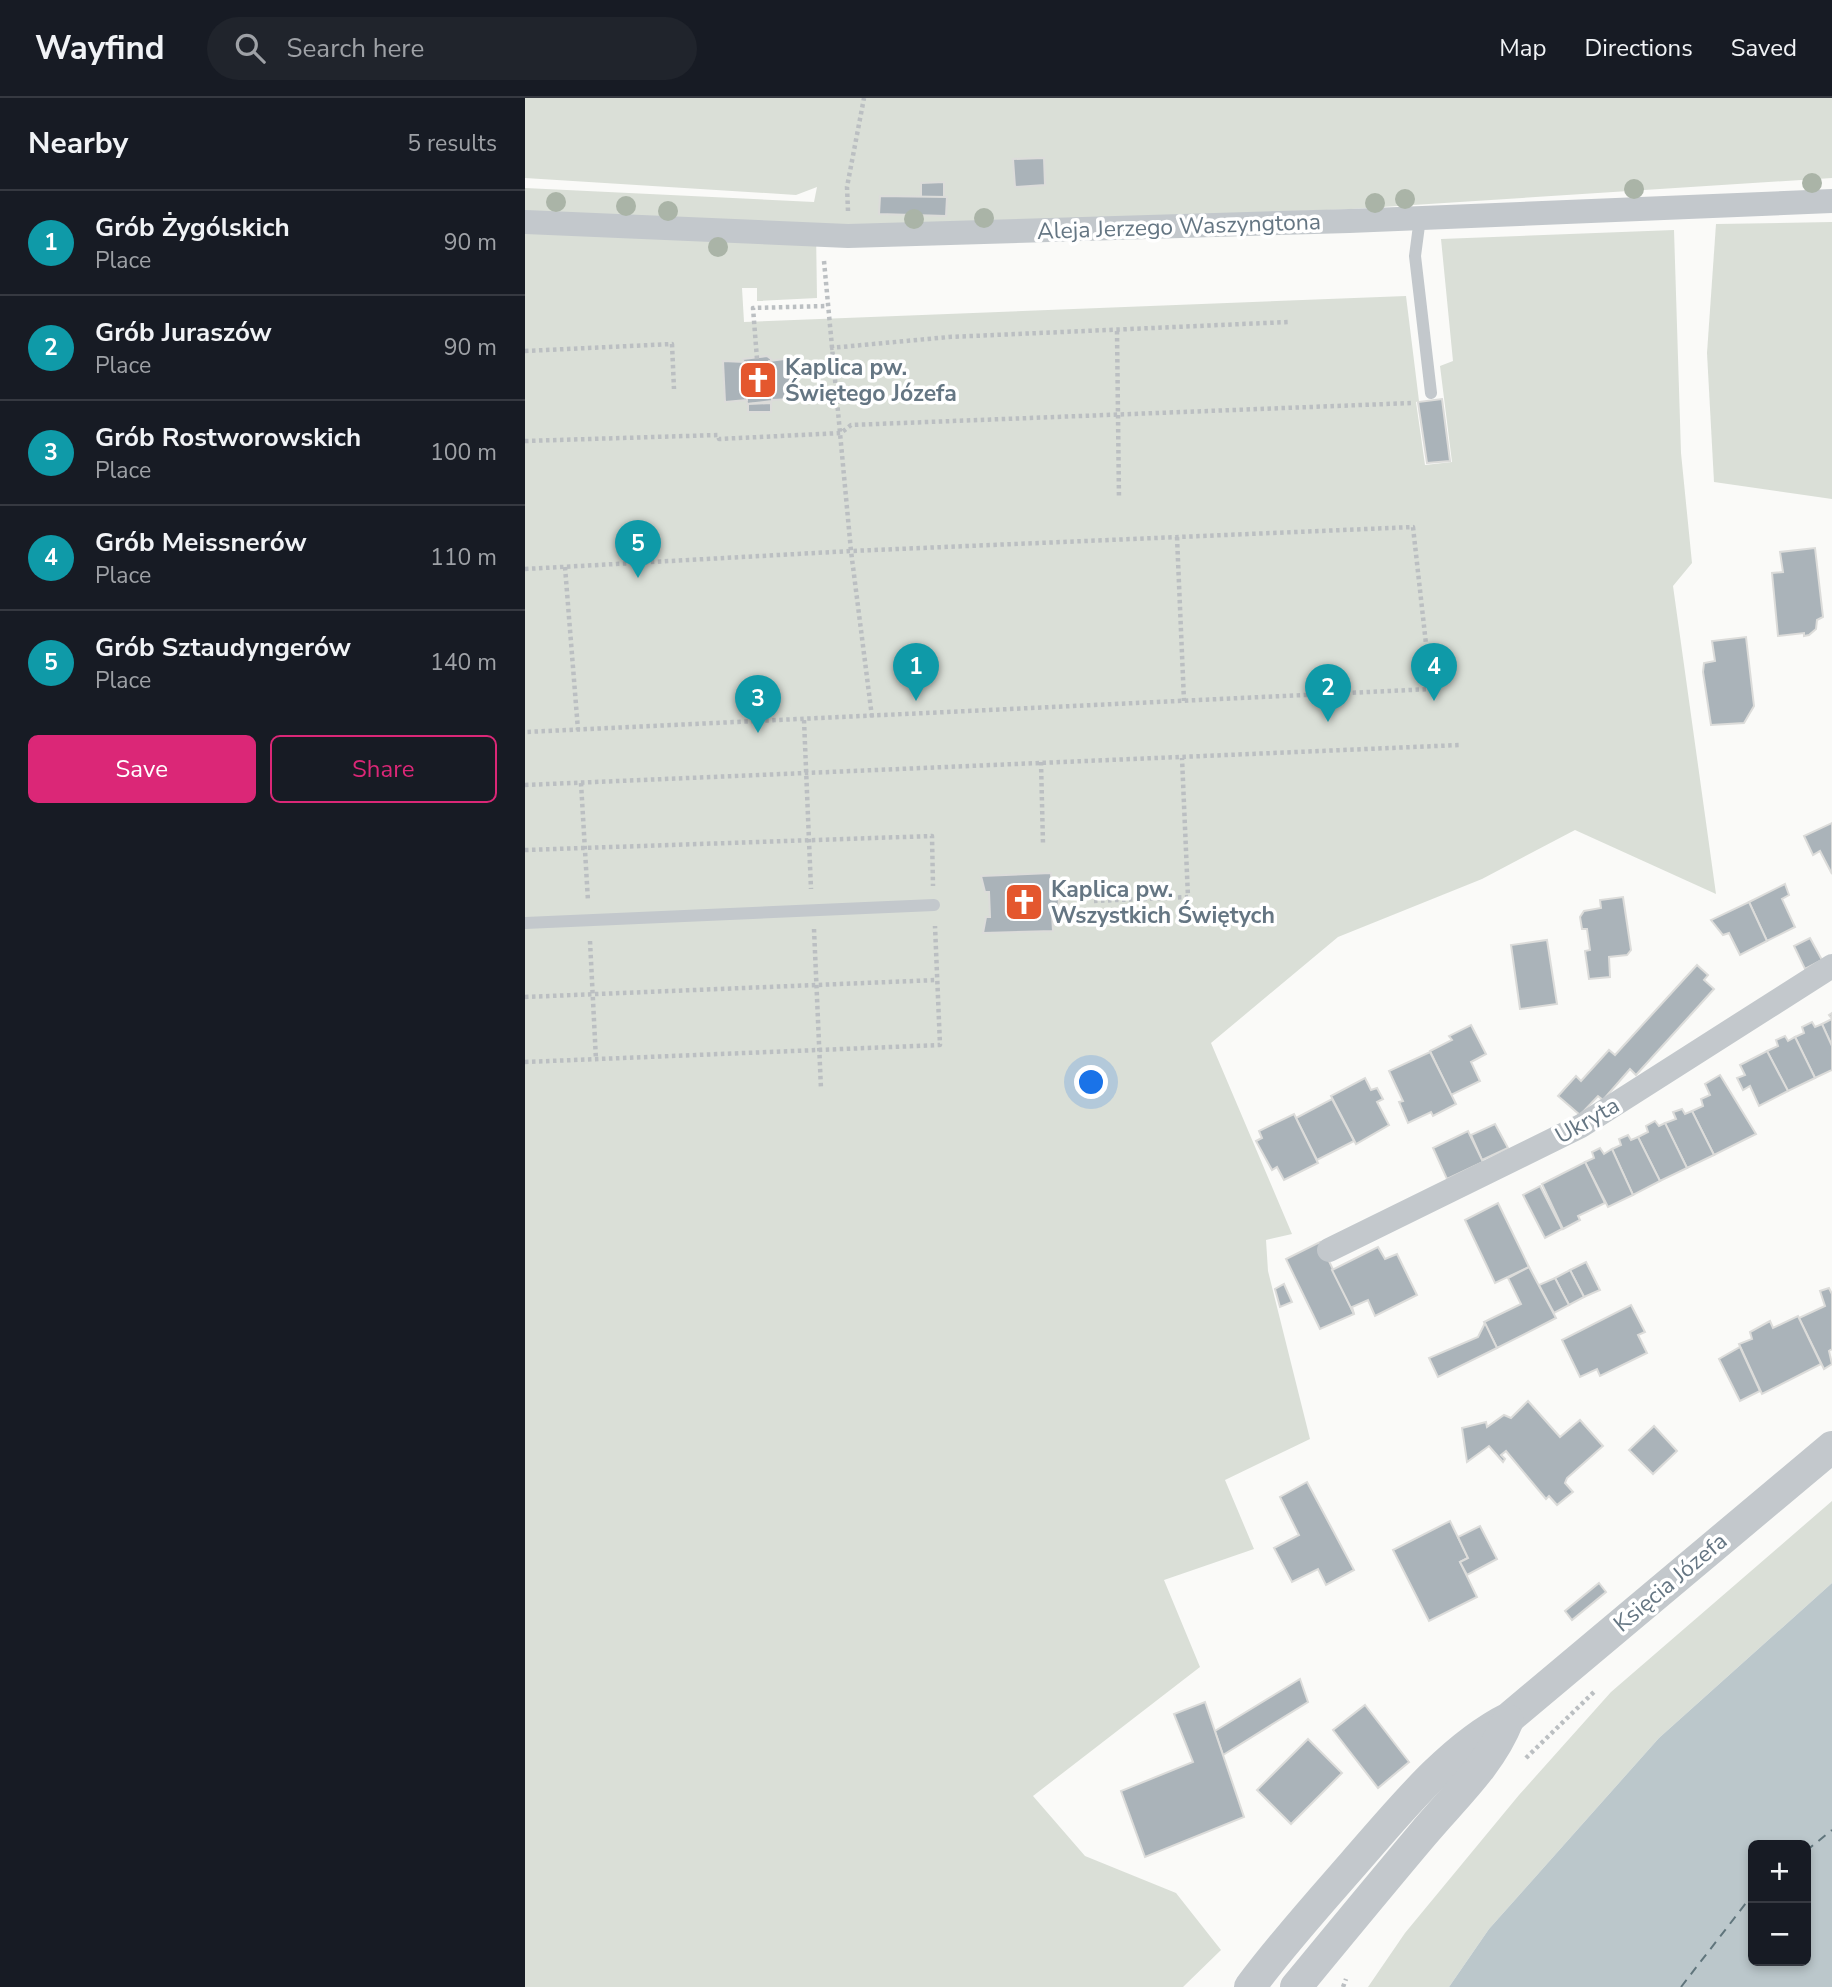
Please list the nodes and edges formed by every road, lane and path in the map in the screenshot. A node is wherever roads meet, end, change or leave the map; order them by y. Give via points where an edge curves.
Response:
1 (864, 98) edge
2 (1832, 201) edge
3 (1420, 218) junction
4 (525, 222) edge
5 (824, 236) junction
6 (848, 236) junction
7 (826, 306) junction
8 (1288, 322) dead end
9 (1117, 331) junction
10 (830, 348) junction
11 (525, 351) edge
12 (757, 359) dead end
13 (674, 389) dead end
14 (1431, 393) dead end
15 (1412, 403) dead end
16 (1117, 416) junction
17 (841, 433) junction
18 (525, 441) edge
19 (1119, 499) dead end
20 (1177, 537) junction
21 (852, 551) junction
22 (565, 567) junction
23 (525, 569) edge
24 (1184, 701) junction
25 (872, 717) junction
26 (578, 730) junction
27 (525, 732) edge
28 (1460, 745) dead end
29 (1182, 758) junction
30 (1041, 762) junction
31 (525, 785) edge
32 (1042, 844) dead end
33 (525, 850) edge
34 (1094, 901) dead end
35 (935, 905) junction
36 (525, 923) edge
37 (1832, 966) edge
38 (937, 980) junction
39 (525, 997) edge
40 (525, 1062) edge
41 (1329, 1251) dead end
42 (1832, 1447) edge
43 (1604, 1681) dead end
44 (1509, 1718) junction
45 (1523, 1762) dead end
46 (1276, 1952) junction
47 (1355, 1968) dead end
48 (1239, 1987) edge
49 (1250, 1987) edge
50 (1296, 1987) edge
51 (1342, 1987) edge

1 - 6 path via 848,187
2 - 3 street, Aleja Jerzego Waszyngtona
3 - 6 street, Aleja Jerzego Waszyngtona
3 - 14 lane via 1415,256
4 - 5 street, Aleja Jerzego Waszyngtona
5 - 6 street, Aleja Jerzego Waszyngtona
5 - 7 path
7 - 10 path
7 - 12 path via 753,308
8 - 9 path
9 - 10 path via 888,341
9 - 16 path
10 - 17 path
11 - 13 path via 672,344
15 - 16 path
16 - 17 path via 851,425
16 - 19 path
17 - 18 path
17 - 21 path
20 - 21 path
20 - 24 path
20 - 24 path via 1413,527 1431,689
21 - 22 path
21 - 25 path
22 - 23 path
22 - 26 path
24 - 25 path
25 - 26 path
26 - 27 path
28 - 29 path
29 - 30 path
29 - 34 path via 1188,897
30 - 31 path
30 - 32 path
33 - 35 path via 932,836
35 - 36 lane
35 - 38 path
37 - 41 street, Ukryta via 1581,1126
38 - 39 path
38 - 40 path via 940,1045
42 - 44 street, Księcia Józefa
43 - 45 path
44 - 46 street, Księcia Józefa via 1484,1730 1406,1803
44 - 50 street, Księcia Józefa via 1499,1744 1455,1800
46 - 48 street, Księcia Józefa
46 - 49 street, Księcia Józefa
47 - 51 path

